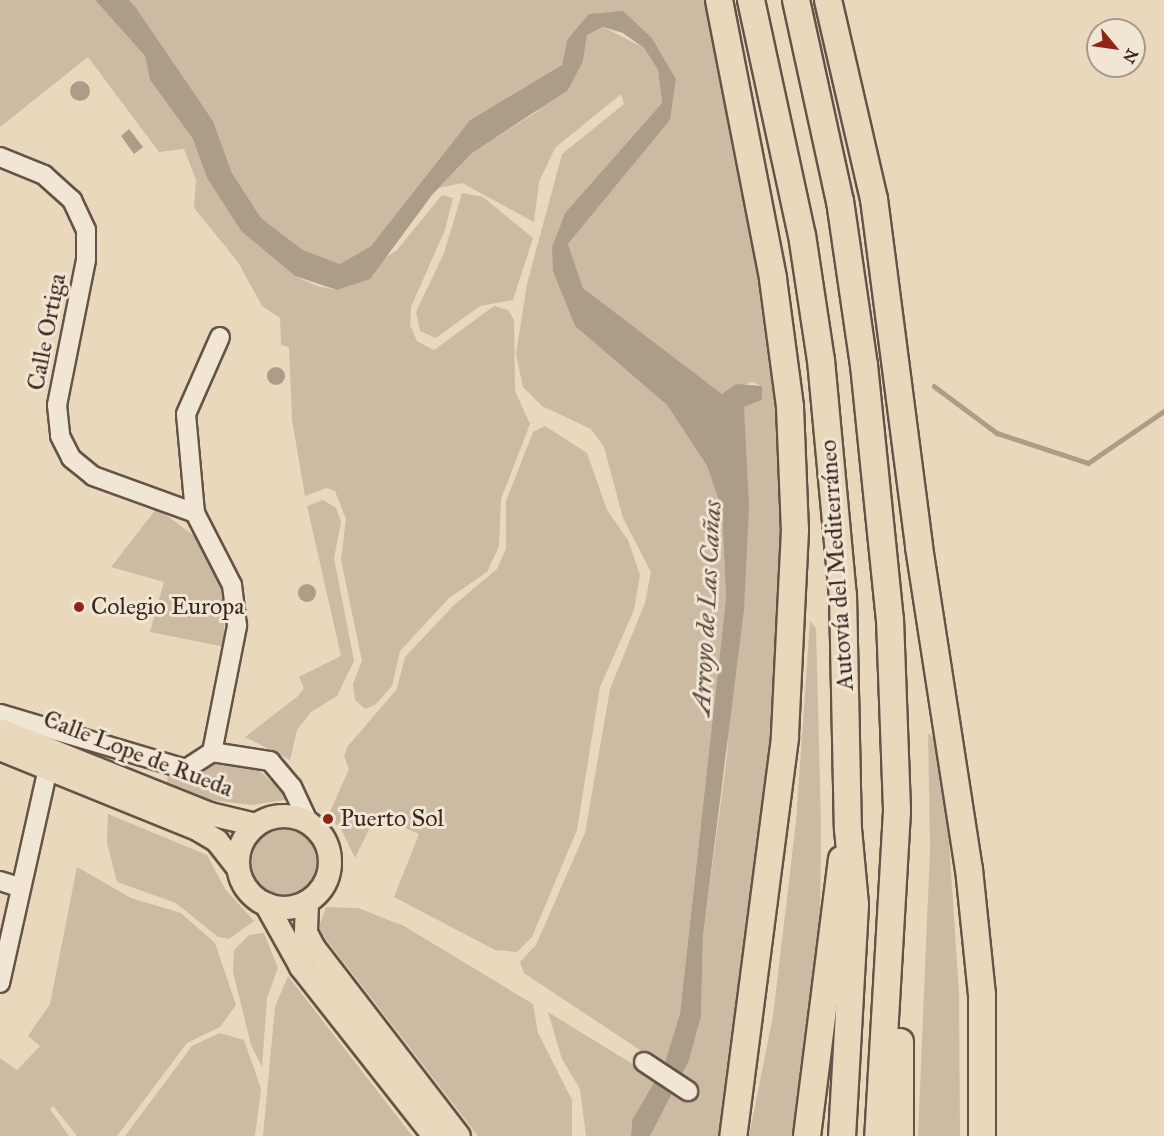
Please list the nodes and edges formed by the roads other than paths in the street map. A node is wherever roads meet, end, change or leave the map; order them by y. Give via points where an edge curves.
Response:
1 (719, 0) edge
2 (751, 0) edge
3 (796, 0) edge
4 (828, 0) edge
5 (0, 157) edge
6 (220, 337) dead end
7 (195, 513) junction
8 (0, 714) edge
9 (0, 730) edge
10 (0, 749) edge
11 (212, 752) junction
12 (48, 768) junction
13 (897, 811) junction
14 (308, 822) junction
15 (256, 825) junction
16 (848, 829) junction
17 (238, 868) junction
18 (0, 881) edge
19 (20, 887) junction
20 (307, 902) junction
21 (266, 904) junction
22 (1, 976) edge
23 (644, 1062) dead end
24 (688, 1090) dead end
25 (434, 1136) edge
26 (459, 1136) edge
27 (733, 1136) edge
28 (807, 1136) edge
29 (842, 1136) edge
30 (878, 1136) edge
31 (900, 1136) edge
32 (982, 1136) edge

1 - 27 highway via 773,279 790,407 795,530 785,738
2 - 16 highway, Autovía del Mediterráneo via 802,235 821,360 843,595
3 - 13 highway, Autovía del Mediterráneo via 840,201 864,365 890,619
4 - 32 highway via 874,199 919,547 969,869 982,995
5 - 7 street, Calle Ortiga via 44,175 72,200 86,230 86,260 57,405 60,436 71,458 93,476
6 - 7 street via 186,414
7 - 11 street via 232,585 237,626
8 - 11 street, Calle Lope de Rueda via 186,769
9 - 15 main road, Calle Lope de Rueda via 210,814
10 - 12 main road, Calle Lope de Rueda
11 - 14 street, Calle Lope de Rueda via 270,761 292,787
12 - 17 main road, Calle Lope de Rueda via 199,830 222,847
12 - 19 street
13 - 30 highway, Autovía del Mediterráneo
13 - 31 highway
14 - 15 main road via 282,816
14 - 20 main road via 327,846 330,864 326,881
15 - 17 main road via 241,844
16 - 28 highway
16 - 29 highway, Autovía del Mediterráneo via 855,905
17 - 21 main road via 247,890
18 - 19 street
19 - 22 street
20 - 21 main road via 287,908
20 - 26 main road via 306,933 314,948
21 - 25 main road via 301,967
23 - 24 street

